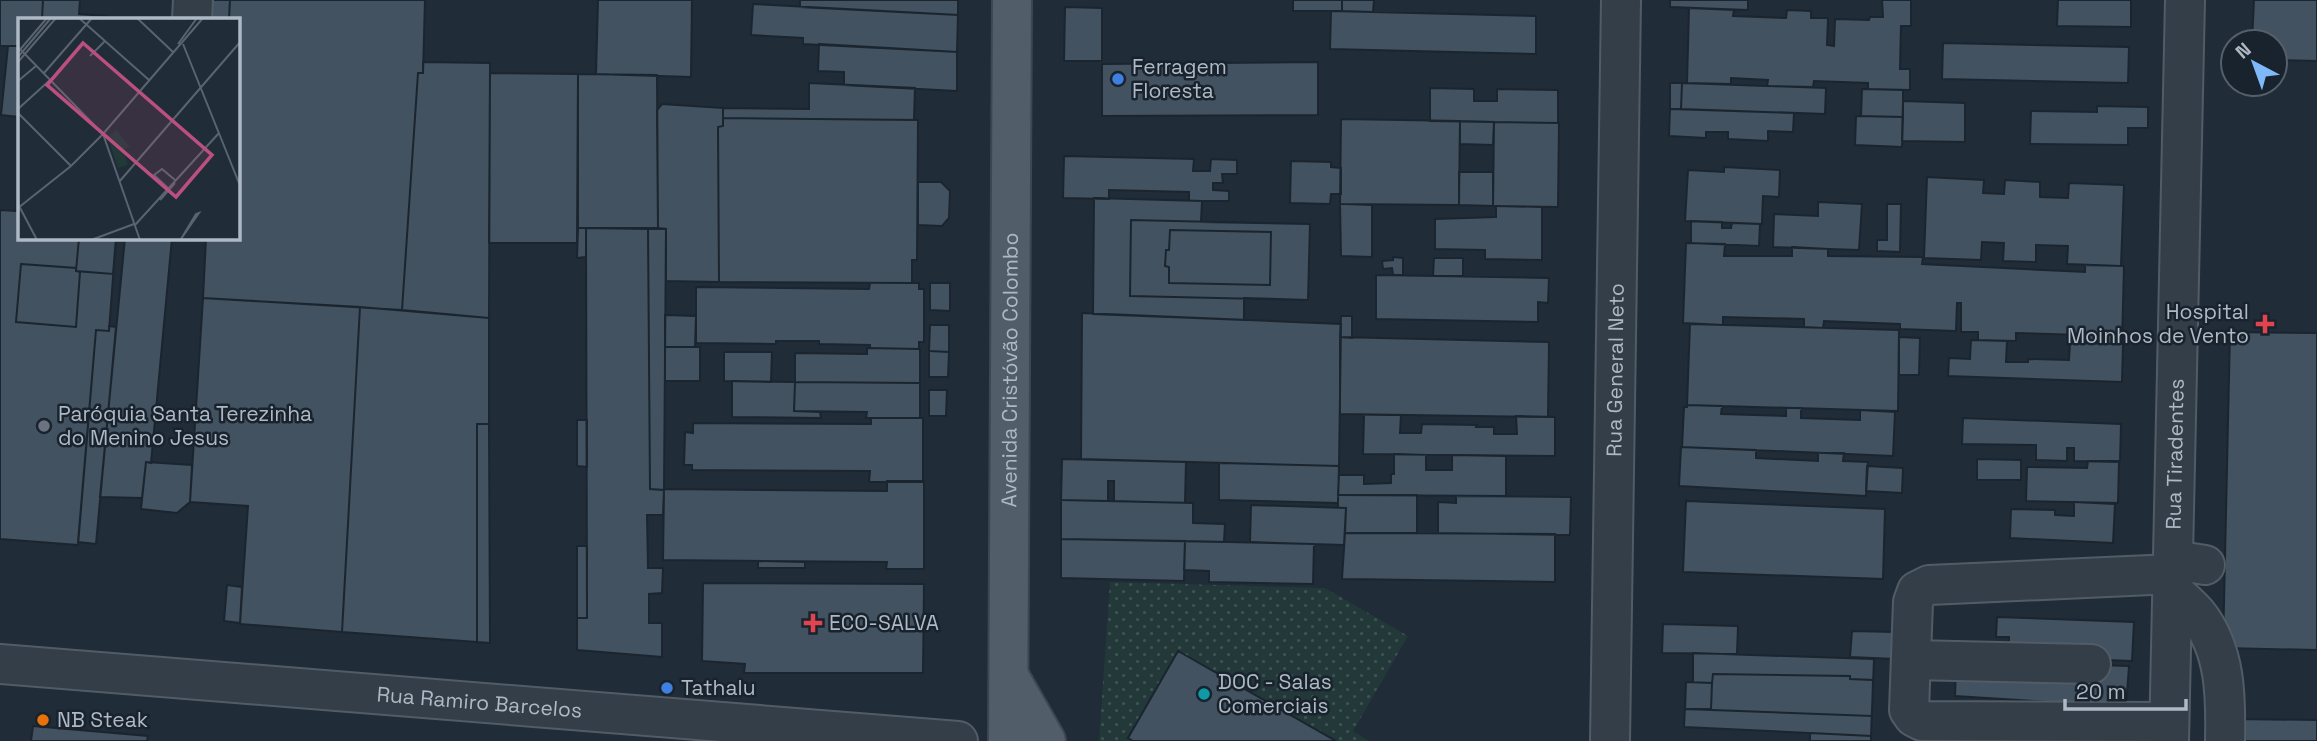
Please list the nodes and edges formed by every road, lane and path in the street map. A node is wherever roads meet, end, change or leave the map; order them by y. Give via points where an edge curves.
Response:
1 (193, 0) edge
2 (1012, 0) edge
3 (1620, 0) edge
4 (2185, 0) edge
5 (192, 18) edge
6 (2181, 572) junction
7 (1912, 660) junction
8 (0, 664) edge
9 (2091, 664) dead end
10 (1008, 675) junction
11 (2169, 731) edge
12 (958, 741) edge
13 (1008, 741) edge
14 (1046, 741) edge
15 (1610, 741) edge
16 (2225, 741) edge

1 - 5 street
2 - 10 main road, Avenida Cristóvão Colombo
3 - 15 street, Rua General Neto
4 - 6 street, Rua Tiradentes
6 - 7 street via 1929,585 1917,591 1913,602
6 - 11 street, Rua Tiradentes
6 - 16 street via 2197,614 2215,643 2223,676
7 - 9 street
7 - 11 street via 1909,710 1922,721
8 - 12 street, Rua Ramiro Barcelos
10 - 13 main road, Avenida Cristóvão Colombo
10 - 14 main road

